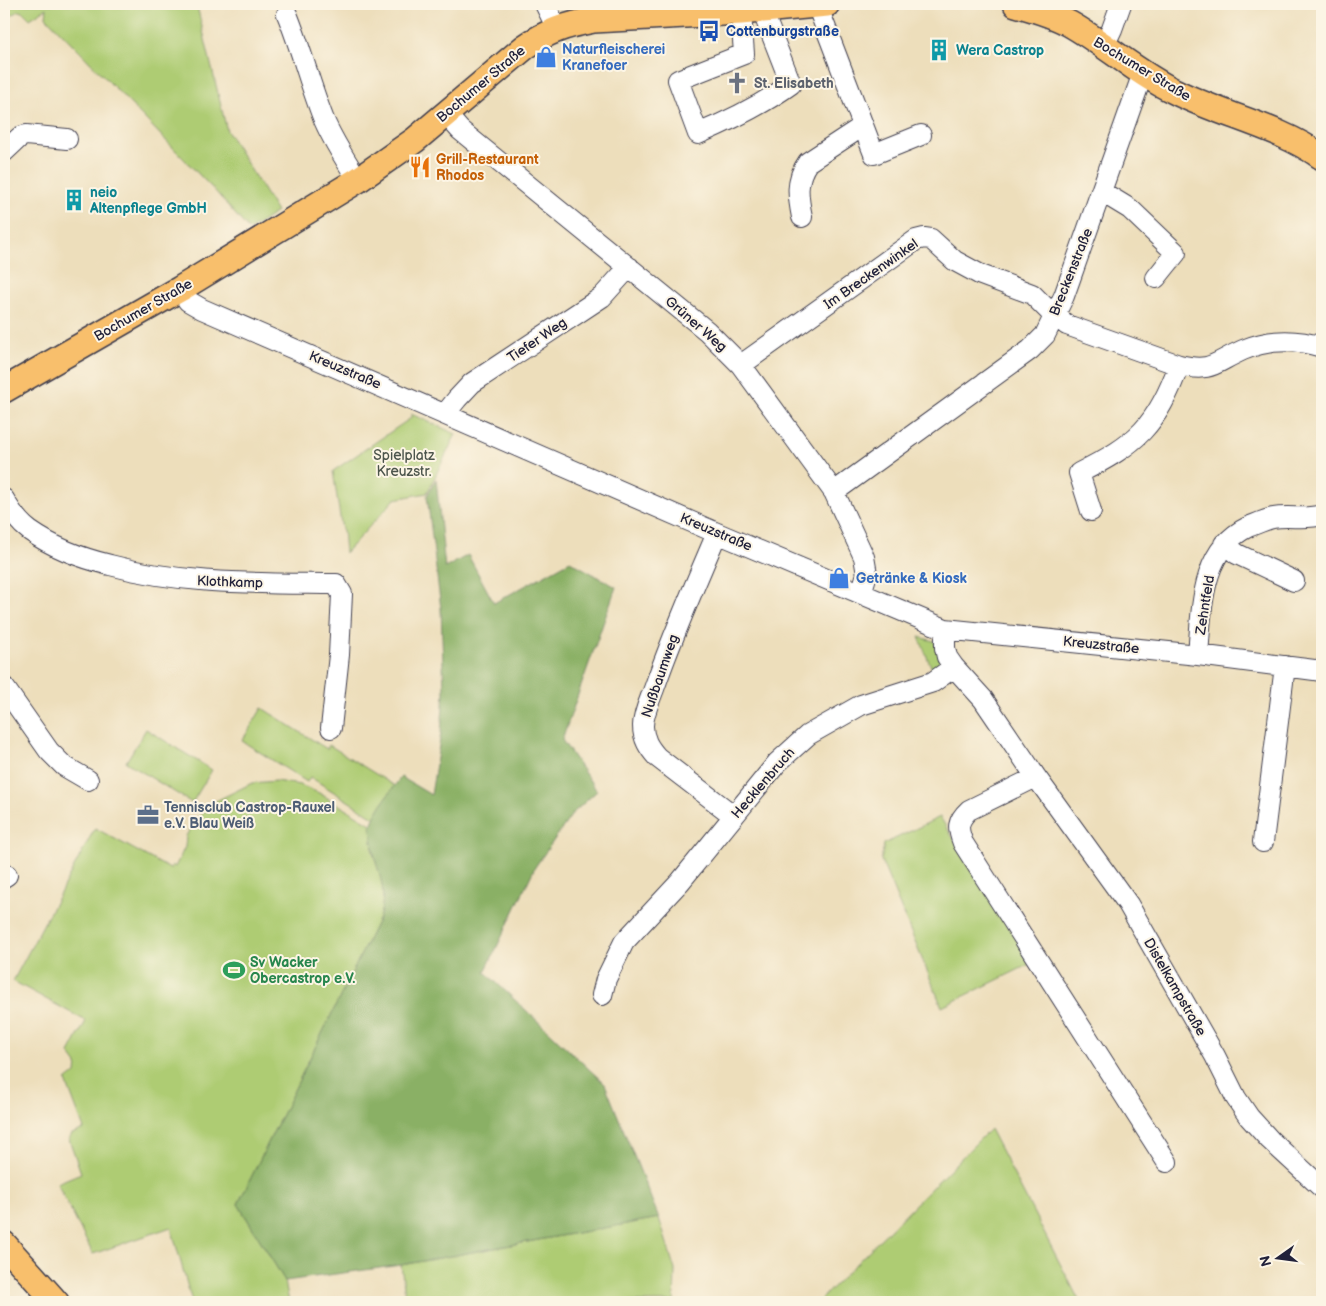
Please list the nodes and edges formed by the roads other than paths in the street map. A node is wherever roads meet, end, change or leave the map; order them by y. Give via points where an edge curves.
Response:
1 (545, 4) edge
2 (822, 4) edge
3 (1016, 4) edge
4 (1120, 4) edge
5 (763, 9) edge
6 (287, 14) dead end
7 (557, 29) junction
8 (1104, 46) junction
9 (1143, 73) junction
10 (446, 114) junction
11 (863, 126) junction
12 (921, 135) dead end
13 (67, 140) dead end
14 (4, 152) edge
15 (1322, 157) edge
16 (358, 180) junction
17 (1102, 192) junction
18 (802, 217) dead end
19 (629, 268) junction
20 (1156, 278) dead end
21 (180, 289) junction
22 (1055, 316) junction
23 (1322, 347) edge
24 (741, 365) junction
25 (1179, 366) junction
26 (4, 390) edge
27 (445, 414) junction
28 (834, 492) junction
29 (4, 498) edge
30 (1091, 511) dead end
31 (1321, 518) edge
32 (717, 533) junction
33 (1224, 544) junction
34 (1294, 582) dead end
35 (861, 593) junction
36 (945, 629) junction
37 (1198, 655) junction
38 (1285, 666) junction
39 (954, 667) junction
40 (1322, 671) edge
41 (4, 688) edge
42 (331, 728) dead end
43 (1036, 778) junction
44 (88, 780) dead end
45 (734, 816) junction
46 (1263, 842) dead end
47 (602, 995) dead end
48 (1167, 1162) dead end
49 (1322, 1188) edge
50 (4, 1244) edge
51 (56, 1302) edge

1 - 7 street
2 - 5 main road, Bochumer Straße
2 - 11 street
3 - 8 main road, Bochumer Straße via 1070,24
4 - 8 street
5 - 5 street via 791,84 768,101 698,134 678,80 744,54
5 - 7 main road, Bochumer Straße via 594,20
6 - 16 street via 325,121
7 - 10 main road, Bochumer Straße via 525,47
8 - 9 main road, Bochumer Straße
9 - 15 main road, Bochumer Straße via 1198,102 1287,137
9 - 17 street, Breckenstraße
10 - 16 main road, Bochumer Straße
10 - 19 street, Grüner Weg via 460,130
11 - 12 street via 874,154
11 - 18 street via 808,162 801,171 798,201
13 - 14 street via 26,135
16 - 21 main road, Bochumer Straße
17 - 20 street via 1130,209 1176,253
17 - 22 street, Breckenstraße
19 - 24 street, Grüner Weg via 707,331
19 - 27 street, Tiefer Weg via 602,297 472,383
21 - 26 main road, Bochumer Straße
21 - 27 street, Kreuzstraße via 188,301 202,309
22 - 24 street, Im Breckenwinkel via 1032,294 981,275 954,261 931,239 920,238
22 - 25 street via 1067,325
22 - 28 street, Breckenstraße via 1045,335 1030,350
23 - 25 street via 1281,341 1245,349 1206,368
24 - 28 street, Grüner Weg
25 - 30 street via 1164,402 1150,424 1127,445 1079,473
27 - 32 street, Kreuzstraße
28 - 35 street, Grüner Weg via 864,558 867,574
29 - 42 street, Klothkamp via 29,530 48,543 89,560 186,580 336,584 342,594
31 - 33 street, Zehntfeld via 1272,518 1239,532
32 - 35 street, Kreuzstraße
32 - 45 street, Nußbaumweg via 665,656 643,726 649,748 657,757
33 - 34 street via 1237,554
33 - 37 street, Zehntfeld via 1212,564 1205,588
35 - 36 street, Kreuzstraße
36 - 37 street, Kreuzstraße
36 - 39 street via 945,648
37 - 38 street, Kreuzstraße
38 - 40 street, Kreuzstraße
38 - 46 street
39 - 43 street, Distelkampstraße via 983,699
39 - 45 street, Hecklenbruch via 933,682 861,705 808,735 777,763
41 - 44 street via 49,751 64,766
43 - 48 street via 969,810 958,825 959,834
43 - 49 street, Distelkampstraße via 1128,904 1249,1117
45 - 47 street, Hecklenbruch via 680,882 624,942
50 - 51 main road

